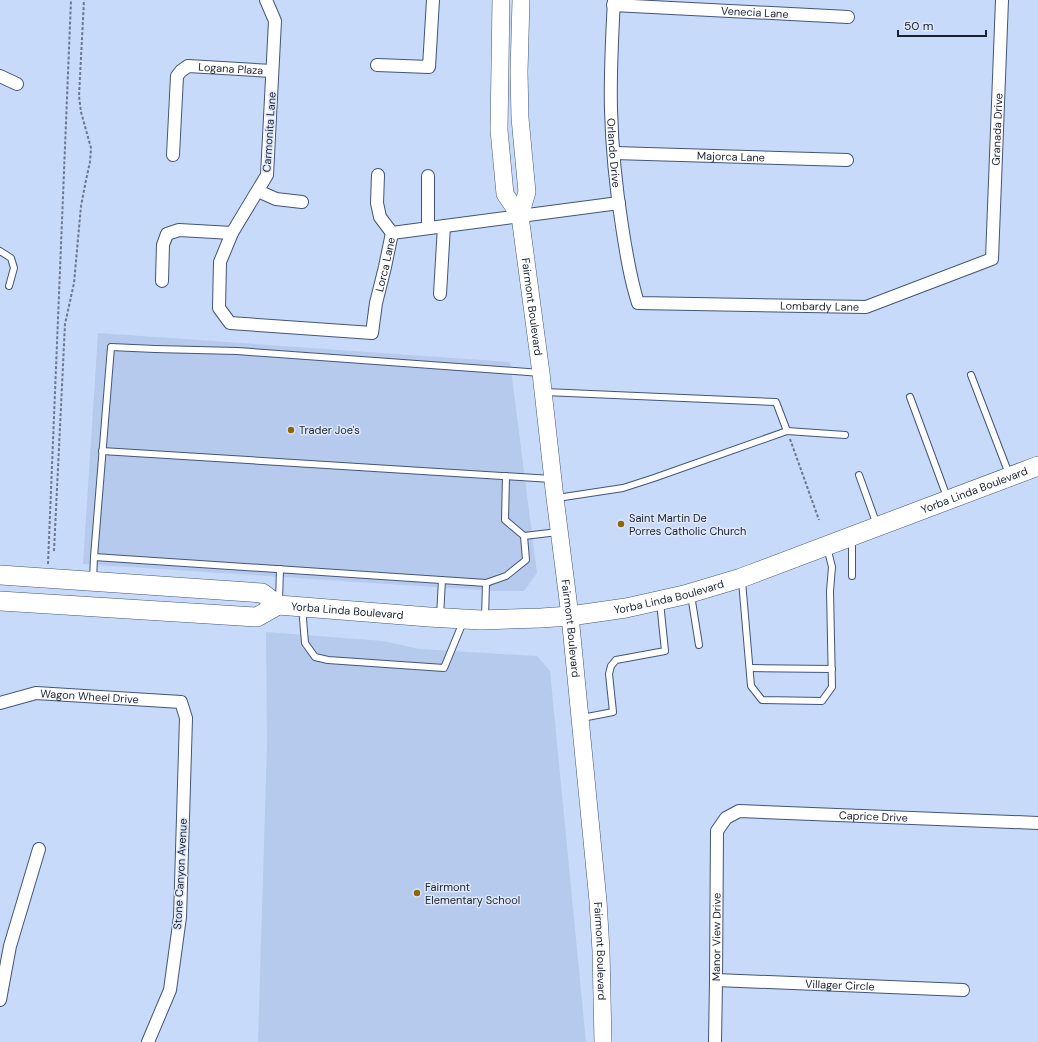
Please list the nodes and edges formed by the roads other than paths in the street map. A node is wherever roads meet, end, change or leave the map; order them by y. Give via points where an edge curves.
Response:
1 (266, 0) edge
2 (433, 0) edge
3 (501, 0) edge
4 (521, 0) edge
5 (1002, 0) edge
6 (614, 2) edge
7 (848, 17) dead end
8 (377, 65) dead end
9 (272, 71) junction
10 (0, 76) edge
11 (16, 84) dead end
12 (614, 153) junction
13 (173, 155) dead end
14 (847, 160) dead end
15 (378, 175) dead end
16 (428, 176) dead end
17 (258, 192) junction
18 (302, 202) dead end
19 (619, 203) junction
20 (520, 216) junction
21 (444, 226) junction
22 (428, 228) junction
23 (232, 233) junction
24 (392, 233) junction
25 (0, 251) edge
26 (992, 260) joint
27 (162, 281) dead end
28 (9, 286) dead end
29 (440, 294) dead end
30 (638, 304) joint
31 (230, 323) joint
32 (541, 373) junction
33 (971, 375) dead end
34 (544, 392) junction
35 (910, 398) dead end
36 (787, 431) junction
37 (845, 436) dead end
38 (102, 451) junction
39 (1038, 466) edge
40 (859, 475) dead end
41 (506, 476) junction
42 (1010, 476) junction
43 (553, 479) junction
44 (555, 498) junction
45 (948, 500) junction
46 (878, 526) junction
47 (559, 532) junction
48 (524, 536) junction
49 (850, 537) junction
50 (827, 545) junction
51 (94, 557) junction
52 (280, 570) junction
53 (0, 575) edge
54 (852, 576) dead end
55 (741, 578) junction
56 (50, 579) junction
57 (442, 580) junction
58 (93, 582) junction
59 (486, 583) junction
60 (691, 594) junction
61 (660, 600) junction
62 (0, 601) edge
63 (53, 604) junction
64 (278, 605) junction
65 (304, 607) junction
66 (570, 616) junction
67 (440, 617) junction
68 (465, 619) junction
69 (484, 620) junction
70 (699, 645) dead end
71 (750, 668) junction
72 (832, 668) junction
73 (181, 702) joint
74 (0, 703) edge
75 (579, 718) junction
76 (1038, 823) edge
77 (717, 831) joint
78 (39, 849) dead end
79 (716, 980) junction
80 (963, 990) dead end
81 (0, 1000) edge
82 (148, 1042) edge
83 (603, 1042) edge
84 (715, 1042) edge

1 - 9 street, Carmonita Lane via 276,21
2 - 8 street via 429,67
3 - 20 main road, Fairmont Boulevard via 500,137 505,194
4 - 20 main road, Fairmont Boulevard via 520,118 527,192
5 - 26 street, Granada Drive
6 - 7 street, Venecia Lane
6 - 12 street, Orlando Drive via 611,50
9 - 13 street, Logana Plaza via 188,66 181,70 177,76
9 - 17 street, Carmonita Lane via 267,175
10 - 11 street
12 - 14 street, Majorca Lane
12 - 19 street, Orlando Drive
15 - 24 street via 377,203 380,217
16 - 22 street
17 - 18 street via 276,199
17 - 23 street, Carmonita Lane
19 - 20 street, Lorca Lane
19 - 30 street, Orlando Drive
20 - 21 street, Lorca Lane
20 - 32 main road, Fairmont Boulevard
21 - 22 street, Lorca Lane
21 - 29 street
22 - 24 street, Lorca Lane
23 - 27 street via 179,230 167,234 163,245
23 - 31 street, Carmonita Lane via 220,262 219,308
24 - 31 street, Lorca Lane via 372,333
25 - 28 lane via 11,258 14,268
26 - 30 street, Lombardy Lane via 866,307
32 - 34 main road, Fairmont Boulevard
32 - 38 lane via 237,351 111,347
33 - 42 lane
34 - 36 lane via 776,402
34 - 43 main road, Fairmont Boulevard
35 - 45 lane
36 - 37 lane
36 - 44 lane via 622,488
38 - 41 lane
38 - 51 lane
39 - 42 main road, Yorba Linda Boulevard
40 - 46 lane
41 - 43 lane
41 - 48 lane via 505,520
42 - 45 main road, Yorba Linda Boulevard
43 - 44 main road, Fairmont Boulevard
44 - 47 main road, Fairmont Boulevard
45 - 46 main road, Yorba Linda Boulevard
46 - 49 main road, Yorba Linda Boulevard
47 - 48 lane
47 - 66 main road, Fairmont Boulevard
48 - 59 lane via 526,560 506,576
49 - 50 main road, Yorba Linda Boulevard
49 - 54 lane
50 - 55 main road, Yorba Linda Boulevard
50 - 72 lane via 832,567
51 - 52 lane
51 - 58 lane
52 - 57 lane
52 - 64 lane
53 - 56 main road, Yorba Linda Boulevard
55 - 60 main road, Yorba Linda Boulevard
55 - 71 lane
56 - 58 main road, Yorba Linda Boulevard
56 - 63 main road
57 - 59 lane
57 - 67 lane
58 - 64 main road, Yorba Linda Boulevard via 262,593
59 - 69 lane
60 - 61 main road, Yorba Linda Boulevard
60 - 70 lane
61 - 66 main road, Yorba Linda Boulevard
61 - 75 lane via 665,651 616,660 609,674 613,712
62 - 63 main road, Yorba Linda Boulevard
63 - 64 main road, Yorba Linda Boulevard via 257,617
64 - 65 main road, Yorba Linda Boulevard
65 - 67 main road, Yorba Linda Boulevard
65 - 68 lane via 305,643 315,656 328,660 444,668
66 - 69 main road, Yorba Linda Boulevard
66 - 75 main road, Fairmont Boulevard
67 - 68 main road, Yorba Linda Boulevard
68 - 69 main road, Yorba Linda Boulevard
71 - 72 lane
71 - 72 lane via 751,686 762,700 822,701 832,687
73 - 74 street, Wagon Wheel Drive via 36,693
73 - 82 street, Stone Canyon Avenue via 186,718 180,917 170,990
75 - 83 main road, Fairmont Boulevard via 598,901
76 - 77 street, Caprice Drive via 739,811 726,818
77 - 79 street, Manor View Drive
78 - 81 street via 10,946
79 - 80 street, Villager Circle
79 - 84 street, Manor View Drive

